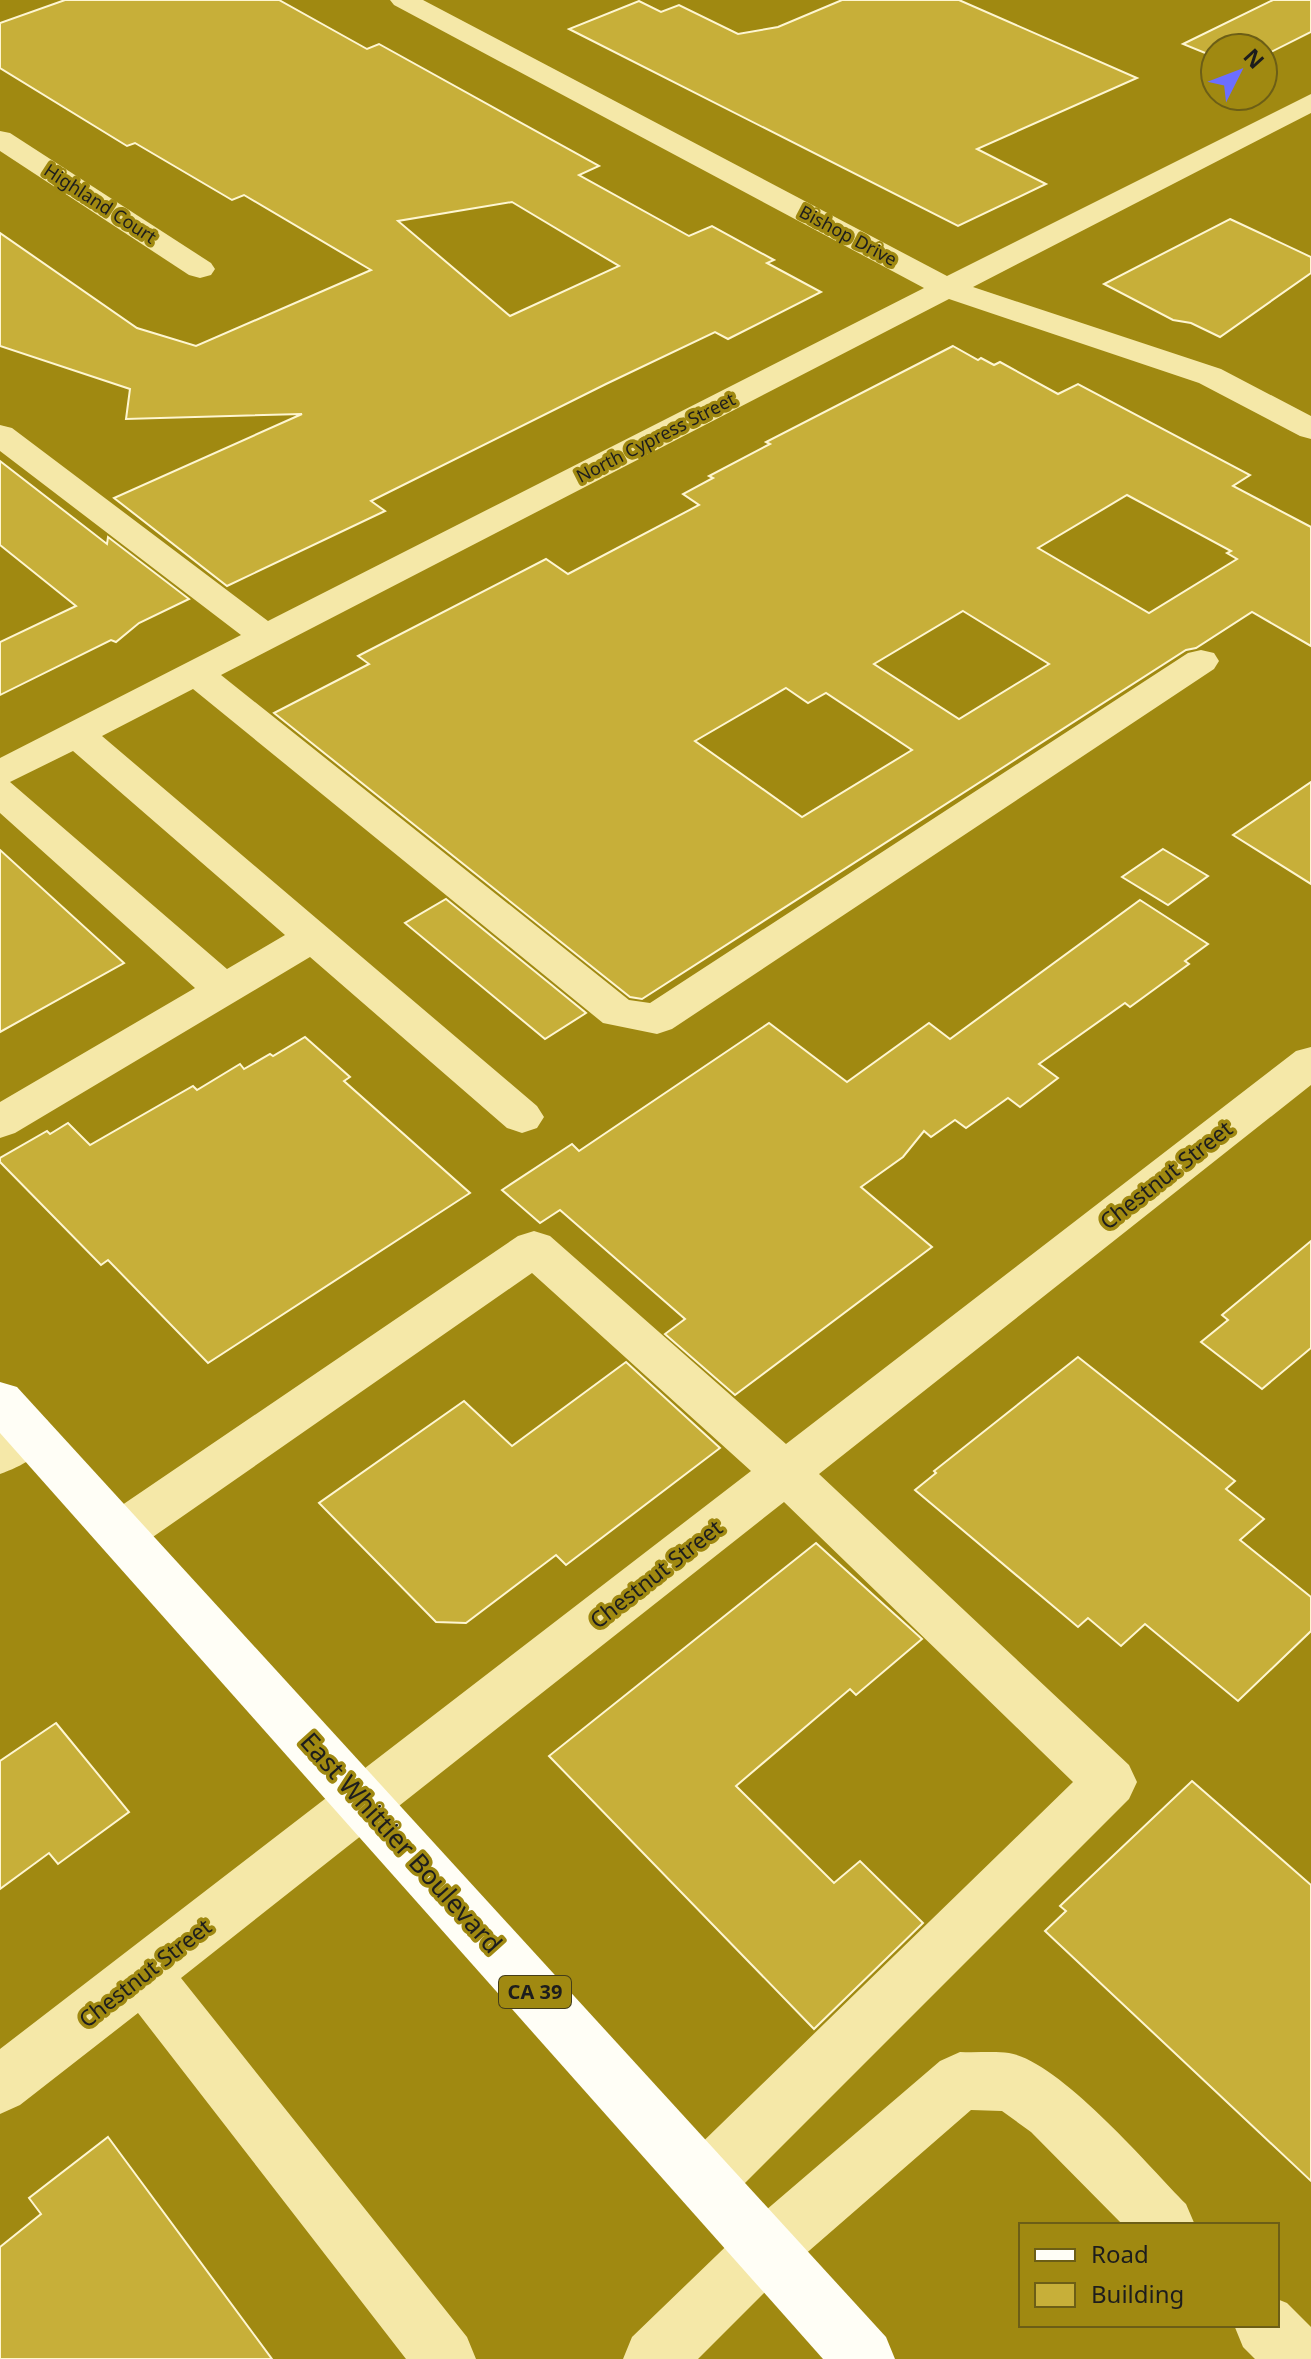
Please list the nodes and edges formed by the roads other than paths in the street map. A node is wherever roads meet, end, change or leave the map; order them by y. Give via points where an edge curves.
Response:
1 (403, 0) edge
2 (1311, 102) edge
3 (0, 139) edge
4 (200, 269) dead end
5 (948, 289) junction
6 (1311, 429) edge
7 (0, 435) edge
8 (266, 637) junction
9 (1201, 661) dead end
10 (196, 673) junction
11 (76, 734) junction
12 (5, 767) edge
13 (313, 937) junction
14 (224, 990) junction
15 (1311, 1062) edge
16 (522, 1117) dead end
17 (0, 1122) edge
18 (10, 1429) edge
19 (786, 1473) junction
20 (120, 1533) junction
21 (364, 1802) junction
22 (143, 1975) junction
23 (0, 2085) edge
24 (705, 2181) junction
25 (1163, 2223) edge
26 (766, 2249) junction
27 (1267, 2327) edge
28 (445, 2359) edge
29 (654, 2359) edge
30 (864, 2359) edge
31 (1299, 2359) edge

1 - 5 street, Bishop Drive
2 - 5 street, North Cypress Street
3 - 4 street, Highland Court
5 - 6 street, Bishop Drive via 1210,376
5 - 8 street, North Cypress Street
7 - 8 street
8 - 10 street, North Cypress Street
9 - 10 street via 657,1019 618,1013
10 - 11 street, North Cypress Street
11 - 12 street, North Cypress Street
11 - 13 street
12 - 14 street
13 - 14 street
13 - 16 street
14 - 17 street
15 - 19 street, Chestnut Street
18 - 20 main road, East Whittier Boulevard / CA 39
19 - 20 street via 534,1248
19 - 21 street, Chestnut Street
19 - 24 street via 1110,1782
20 - 21 main road, East Whittier Boulevard / CA 39
21 - 22 street, Chestnut Street
21 - 24 main road, East Whittier Boulevard / CA 39
22 - 23 street, Chestnut Street
22 - 28 street
24 - 26 main road, East Whittier Boulevard / CA 39
25 - 26 street via 1052,2111 1011,2082 960,2081
26 - 29 street
26 - 30 main road, East Whittier Boulevard / CA 39
27 - 31 street

